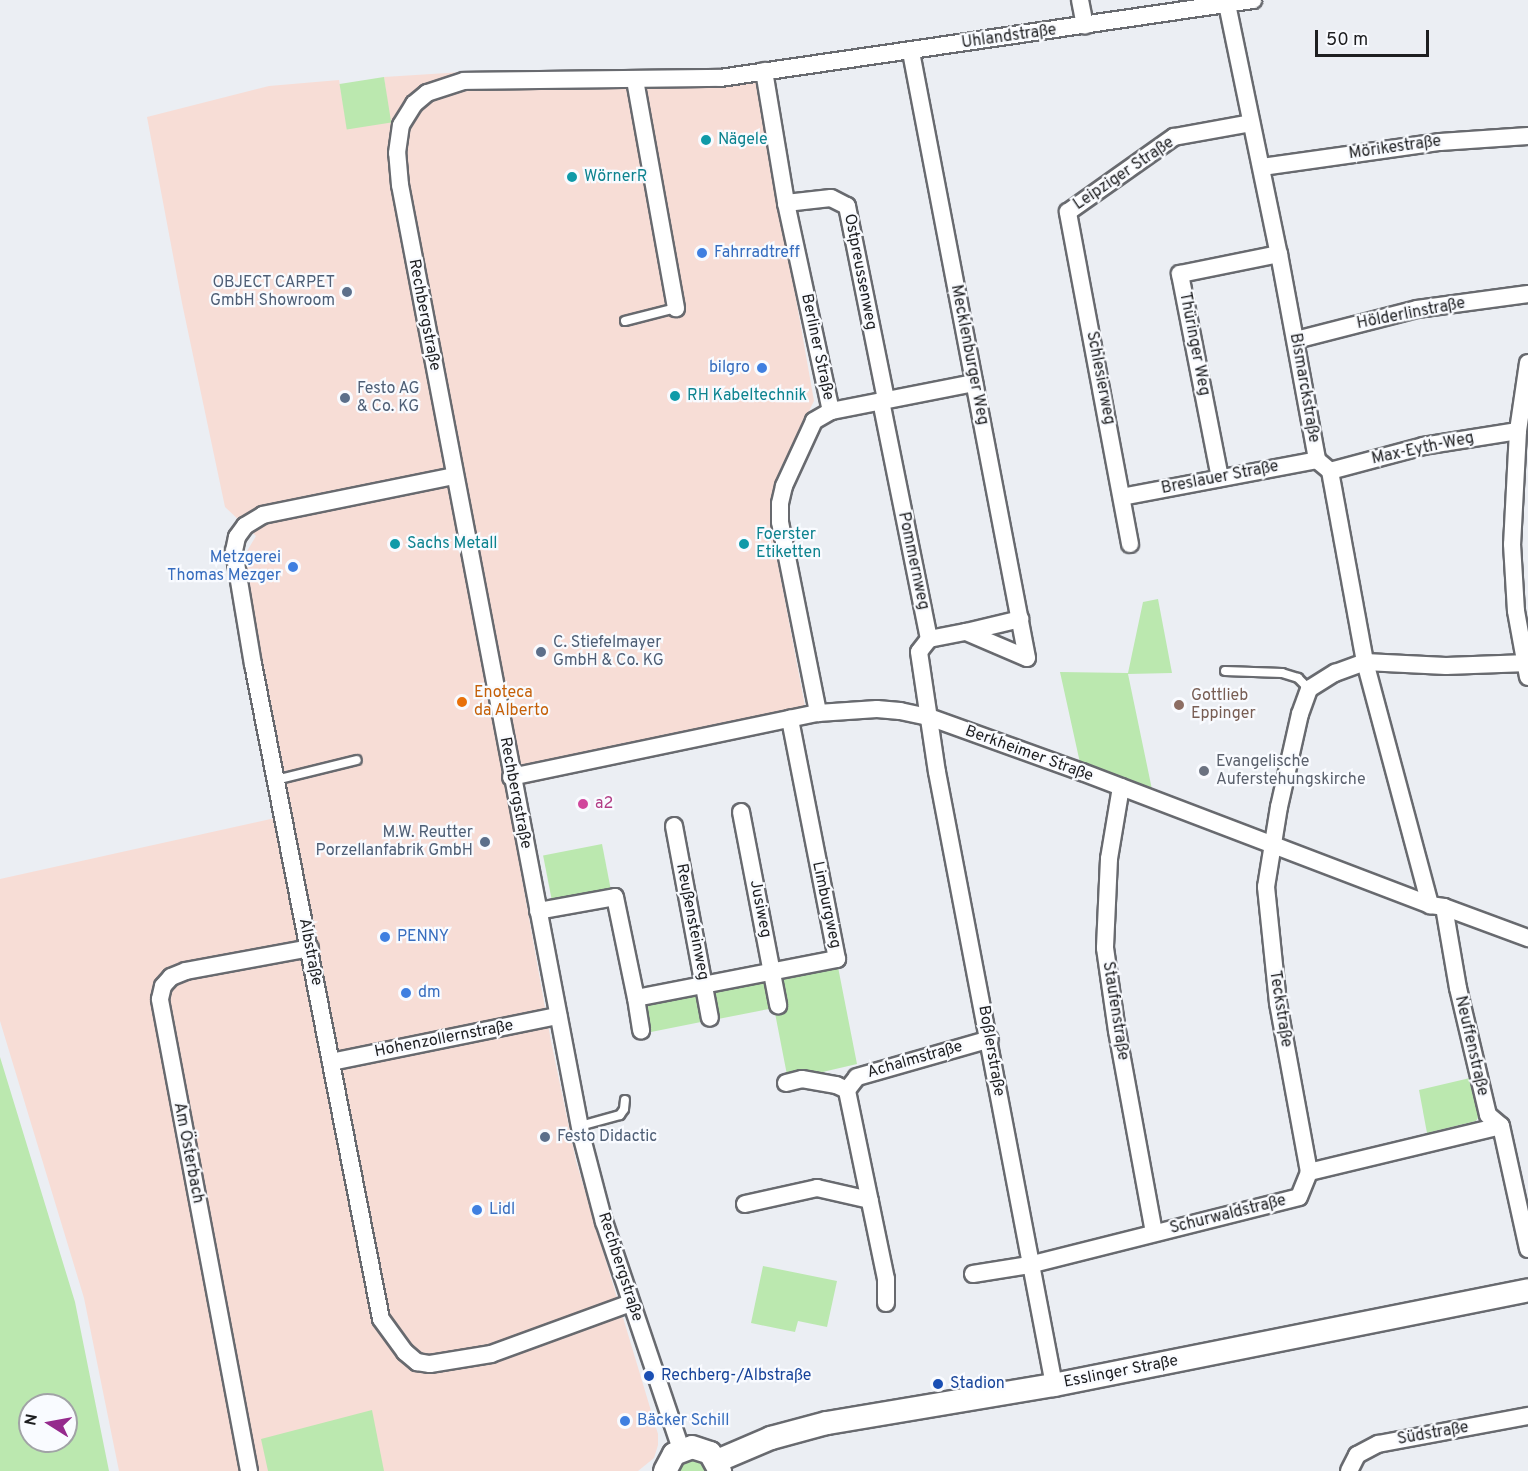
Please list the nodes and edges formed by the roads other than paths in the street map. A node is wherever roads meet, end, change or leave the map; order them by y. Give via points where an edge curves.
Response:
1 (1080, 0) edge
2 (1253, 0) edge
3 (1227, 4) junction
4 (1085, 26) junction
5 (911, 52) junction
6 (764, 71) junction
7 (635, 80) junction
8 (1251, 123) junction
9 (1528, 136) edge
10 (1262, 166) junction
11 (786, 203) junction
12 (1068, 212) joint
13 (1280, 254) junction
14 (1528, 294) edge
15 (676, 308) joint
16 (625, 321) dead end
17 (1296, 340) junction
18 (1528, 363) edge
19 (974, 383) junction
20 (883, 400) junction
21 (831, 411) junction
22 (1518, 431) junction
23 (1317, 460) junction
24 (1330, 471) junction
25 (454, 476) junction
26 (1220, 478) junction
27 (1122, 497) junction
28 (1130, 544) dead end
29 (1020, 619) junction
30 (966, 632) junction
31 (929, 639) junction
32 (1365, 662) junction
33 (1527, 668) edge
34 (1225, 671) dead end
35 (1309, 689) junction
36 (818, 713) junction
37 (928, 717) junction
38 (790, 719) junction
39 (357, 760) dead end
40 (512, 777) junction
41 (276, 780) junction
42 (1121, 787) junction
43 (741, 812) dead end
44 (674, 826) dead end
45 (1273, 846) junction
46 (1437, 906) junction
47 (538, 911) junction
48 (1528, 938) edge
49 (310, 948) junction
50 (772, 972) junction
51 (704, 986) junction
52 (636, 998) junction
53 (778, 1005) dead end
54 (558, 1016) junction
55 (710, 1018) dead end
56 (641, 1032) dead end
57 (990, 1039) junction
58 (331, 1062) junction
59 (786, 1083) dead end
60 (847, 1090) junction
61 (625, 1100) dead end
62 (580, 1126) junction
63 (1502, 1126) junction
64 (1309, 1172) junction
65 (870, 1200) junction
66 (744, 1204) dead end
67 (1154, 1233) junction
68 (1528, 1249) edge
69 (1029, 1265) junction
70 (972, 1274) dead end
71 (1528, 1290) edge
72 (630, 1303) junction
73 (886, 1303) dead end
74 (1053, 1385) junction
75 (1528, 1416) edge
76 (681, 1449) junction
77 (718, 1466) edge
78 (249, 1471) edge
79 (665, 1471) edge
80 (1349, 1471) edge

1 - 4 street
2 - 3 street, Uhlandstraße
3 - 4 street, Uhlandstraße
3 - 8 street, Bismarckstraße
4 - 5 street, Uhlandstraße
5 - 6 street, Uhlandstraße
5 - 19 street, Mecklenburger Weg
6 - 7 street, Rechbergstraße via 720,78
6 - 11 street, Berliner Straße
7 - 15 street
7 - 25 street, Rechbergstraße via 454,83 420,98 401,125 397,153 400,185
8 - 10 street, Bismarckstraße
8 - 12 street, Leipziger Straße via 1174,137
9 - 10 street, Mörikestraße via 1440,142
10 - 13 street, Bismarckstraße
11 - 20 street, Ostpreussenweg via 831,198 847,206
11 - 21 street, Berliner Straße
12 - 27 street, Schlesierweg
13 - 17 street, Bismarckstraße
13 - 26 street, Thüringer Weg via 1180,274
14 - 17 street, Hölderlinstraße via 1417,309
15 - 16 lane
17 - 23 street, Bismarckstraße
18 - 22 street
19 - 20 street
19 - 29 street, Mecklenburger Weg
20 - 21 street
20 - 31 street, Pommernweg
21 - 36 street, Berliner Straße via 814,421 784,486 780,504 780,522
22 - 24 street, Max-Eyth-Weg via 1423,446
22 - 33 street via 1512,544 1516,611
23 - 24 street, Bismarckstraße
23 - 26 street, Breslauer Straße
24 - 32 street
25 - 40 street, Rechbergstraße
25 - 41 street, Albstraße via 263,515 250,521 237,537 234,557
26 - 27 street, Breslauer Straße
27 - 28 street, Schlesierweg
29 - 30 street
29 - 30 street, Mecklenburger Weg via 1027,658
30 - 31 street
31 - 37 street via 918,652
32 - 33 street
32 - 35 street via 1335,673
32 - 46 street
34 - 35 lane via 1282,673 1298,678
35 - 45 street, Teckstraße via 1300,714
36 - 37 street, Berkheimer Straße via 877,709
36 - 38 street, Berkheimer Straße
37 - 42 street, Berkheimer Straße
37 - 57 street, Boßlerstraße
38 - 40 street, Berkheimer Straße
38 - 50 street, Limburgweg via 837,959
39 - 41 lane
40 - 47 street, Rechbergstraße
41 - 49 street, Albstraße
42 - 45 street, Berkheimer Straße
42 - 67 street, Staufenstraße via 1109,859 1105,948
43 - 50 street, Jusiweg
44 - 51 street, Reußensteinweg
45 - 46 street, Berkheimer Straße
45 - 64 street, Teckstraße via 1266,887 1269,930 1278,1003
46 - 48 street, Berkheimer Straße
46 - 63 street, Neuffenstraße via 1488,1115
47 - 52 street via 615,897
47 - 54 street, Rechbergstraße
49 - 58 street, Albstraße
49 - 78 street, Am Österbach via 186,971 171,977 163,986 160,999
50 - 51 street, Limburgweg
50 - 53 street, Jusiweg
51 - 52 street, Limburgweg
51 - 55 street, Reußensteinweg
52 - 56 street
54 - 58 street, Hohenzollernstraße
54 - 62 street, Rechbergstraße
57 - 60 street, Achalmstraße via 857,1077
57 - 69 street, Boßlerstraße
58 - 72 street, Albstraße via 381,1319 417,1362 430,1364 491,1354
59 - 60 street, Achalmstraße via 802,1079 836,1084
60 - 65 street, Achalmstraße
61 - 62 lane via 620,1115
62 - 72 street, Rechbergstraße via 604,1222
63 - 64 street
63 - 68 street, Neuffenstraße
64 - 67 street, Schurwaldstraße via 1299,1197
65 - 66 street via 818,1188
65 - 73 street, Achalmstraße via 886,1279
67 - 69 street, Schurwaldstraße
69 - 70 street, Schurwaldstraße
69 - 74 street, Boßlerstraße
71 - 74 main road, Esslinger Straße
72 - 76 street, Rechbergstraße
74 - 77 main road, Esslinger Straße via 827,1423 771,1438
75 - 80 street, Südstraße via 1378,1444 1357,1455
76 - 77 main road, Esslinger Straße via 698,1448 710,1453
76 - 79 main road via 670,1458

